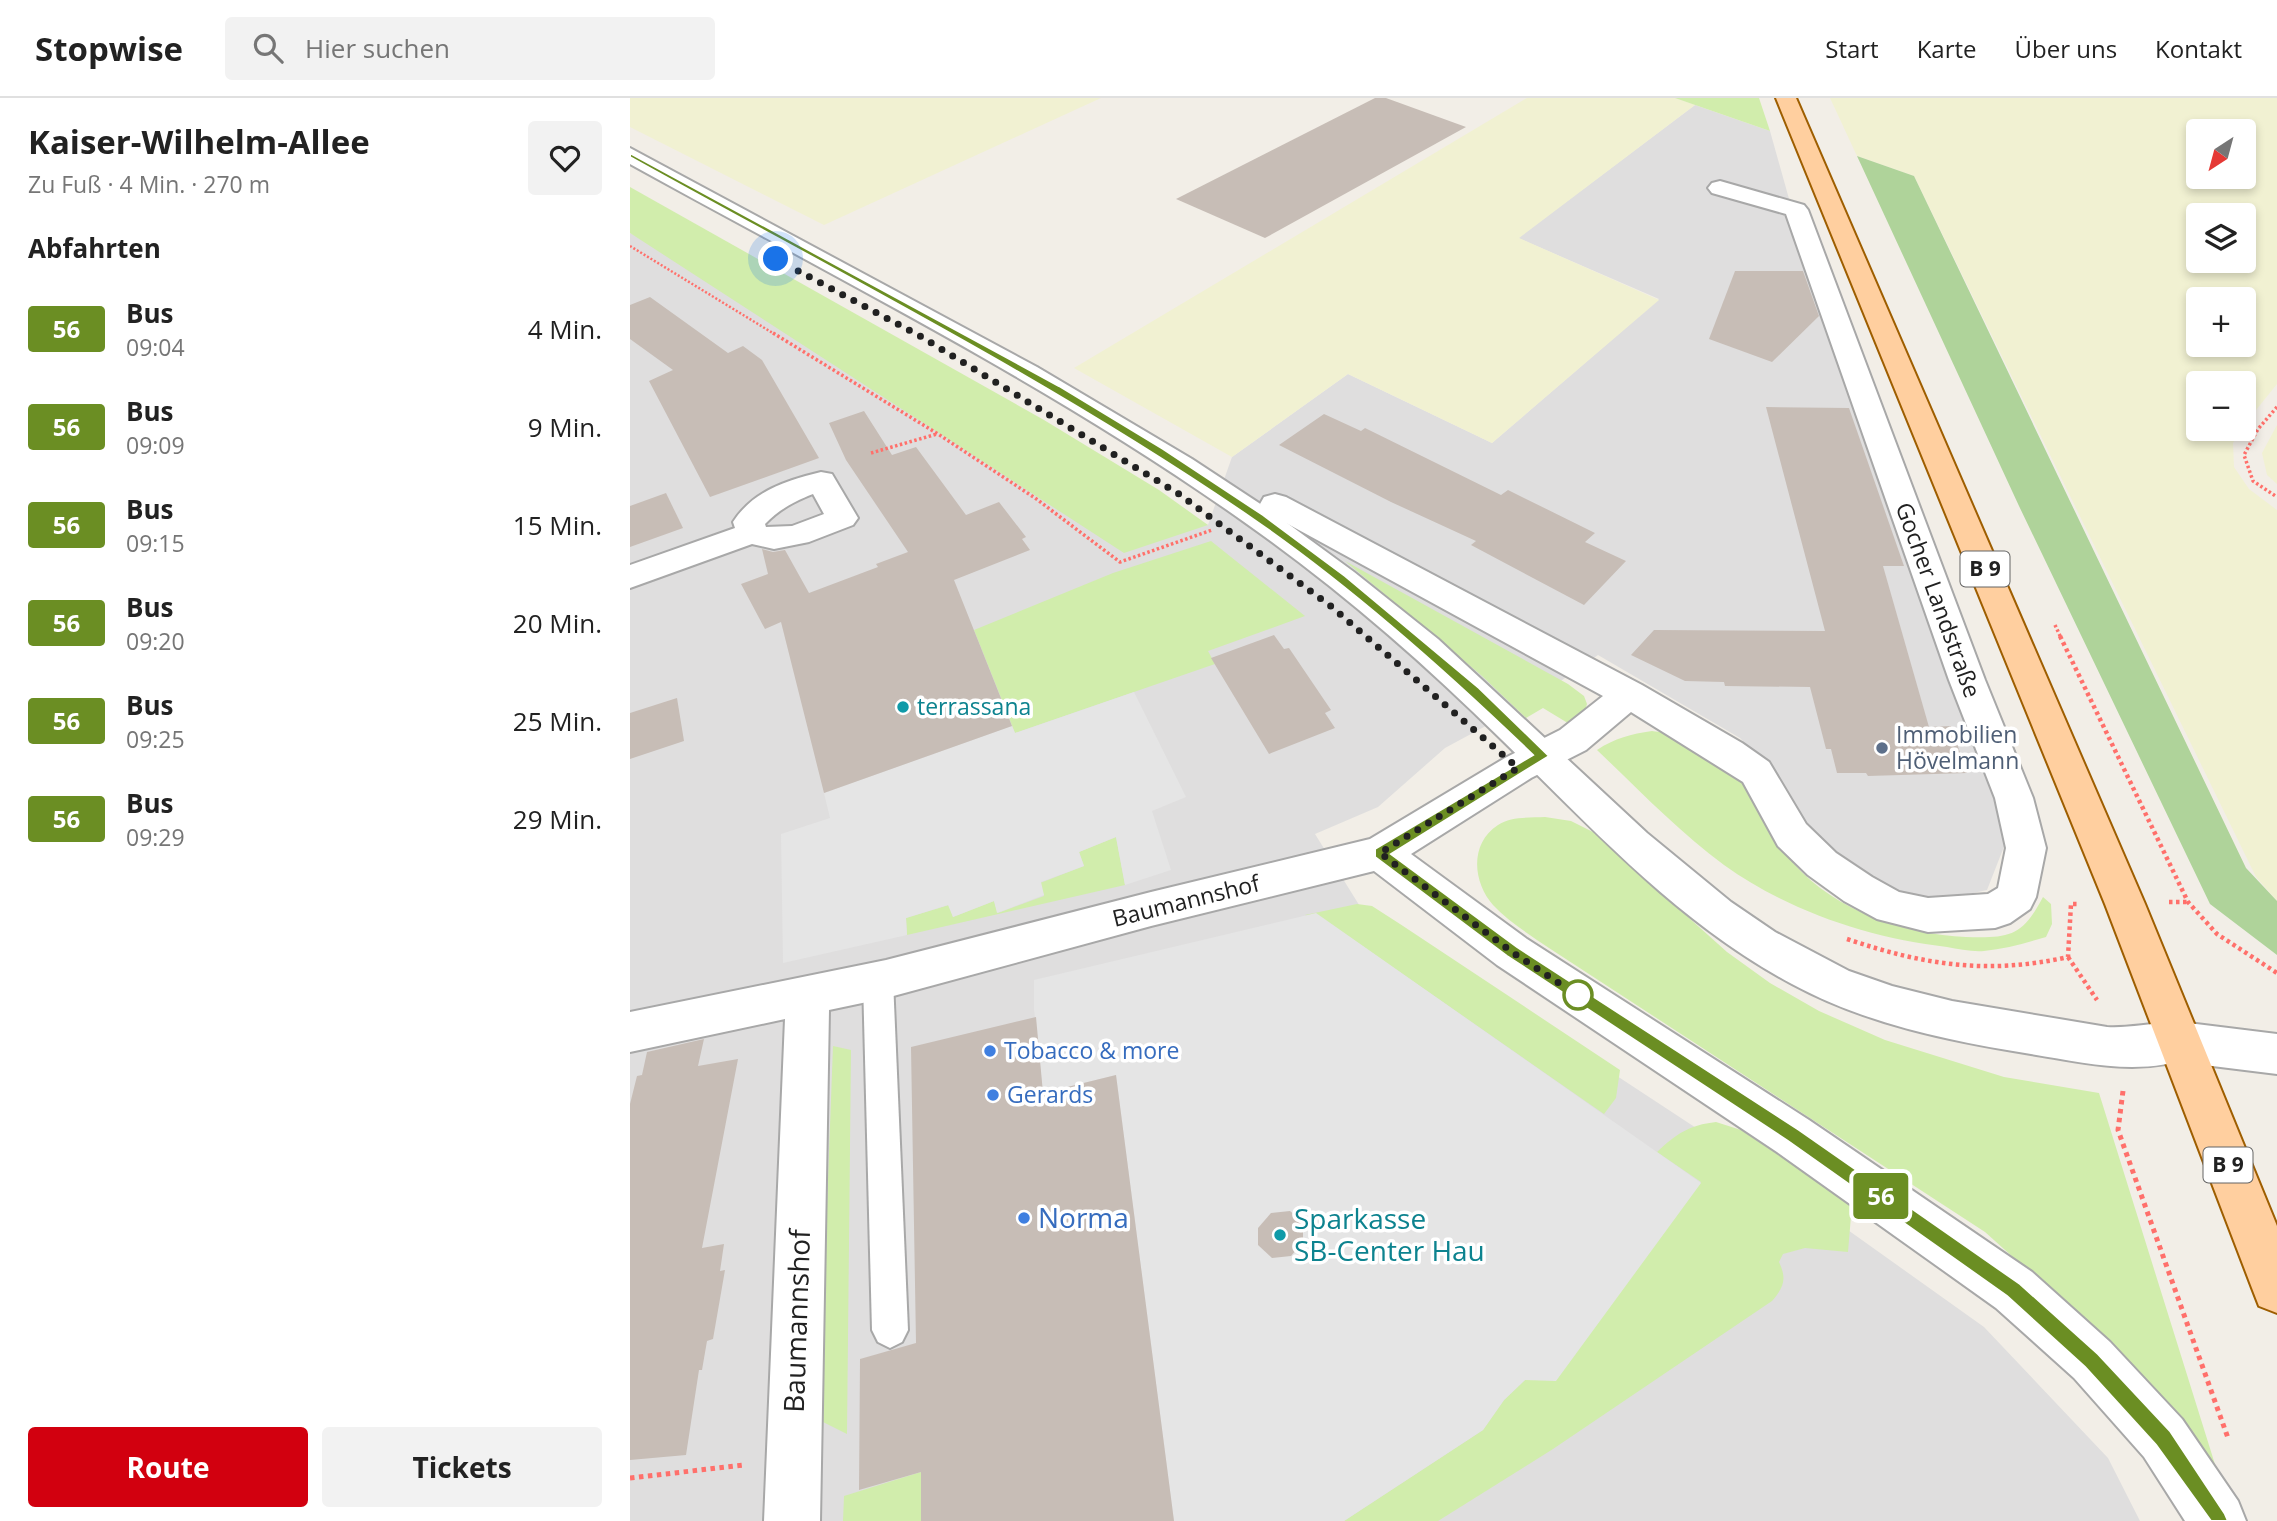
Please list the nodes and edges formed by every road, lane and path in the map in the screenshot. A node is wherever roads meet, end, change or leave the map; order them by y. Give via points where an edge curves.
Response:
1 (1786, 98) edge
2 (630, 155) edge
3 (1720, 188) dead end
4 (630, 246) edge
5 (2277, 407) edge
6 (938, 434) junction
7 (870, 453) dead end
8 (2277, 497) edge
9 (1275, 504) dead end
10 (1223, 526) dead end
11 (752, 533) dead end
12 (630, 577) edge
13 (2053, 620) dead end
14 (1629, 694) junction
15 (1542, 756) junction
16 (1380, 853) junction
17 (2068, 957) dead end
18 (2277, 973) edge
19 (877, 980) junction
20 (808, 996) junction
21 (630, 1032) edge
22 (2180, 1042) junction
23 (2116, 1048) junction
24 (2277, 1054) edge
25 (2277, 1288) edge
26 (890, 1330) dead end
27 (2230, 1443) dead end
28 (793, 1456) junction
29 (630, 1478) edge
30 (792, 1521) edge
31 (2218, 1521) edge

1 - 22 main road, B 9
2 - 15 street via 1056,388 1159,451 1340,579 1475,692
3 - 14 street, Gocher Landstraße via 1796,210 2014,799 2026,848 2016,897 1995,911 1959,915 1928,915 1880,901 1822,864 1792,835 1755,772
4 - 6 path
5 - 8 path via 2244,455 2253,481
6 - 7 path
6 - 10 path via 1120,562
9 - 14 street, Gocher Landstraße
11 - 12 street
13 - 18 path via 2188,902 2221,939
14 - 15 street via 1573,740
15 - 16 street, Baumannshof
15 - 23 street via 1712,911 1805,971 1852,991 1935,1016
16 - 19 street, Baumannshof
16 - 31 street via 1512,952 1793,1136 2014,1290 2092,1360 2163,1438
17 - 23 path via 2099,1003
19 - 20 street, Baumannshof
19 - 26 lane
20 - 21 street, Baumannshof
20 - 28 street, Baumannshof
22 - 23 street
22 - 24 street
22 - 25 main road, B 9
23 - 27 path via 2124,1081 2118,1130
28 - 29 path
28 - 30 street, Baumannshof

